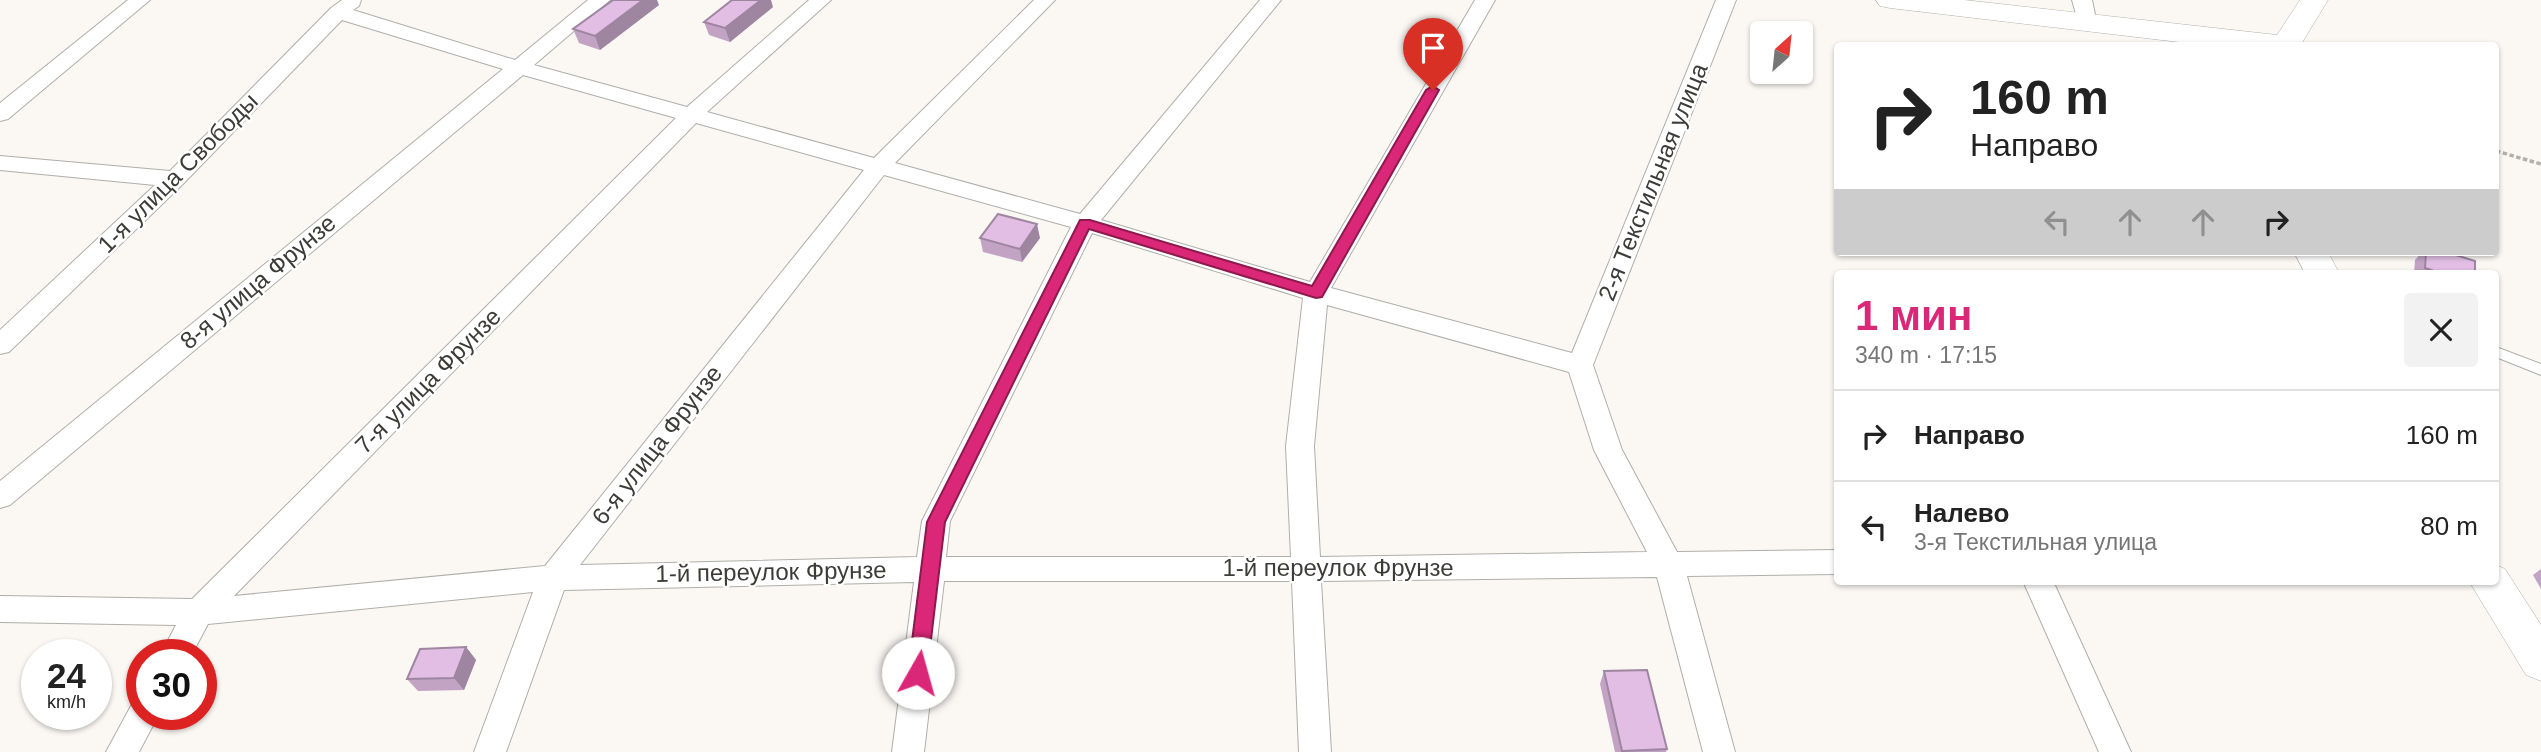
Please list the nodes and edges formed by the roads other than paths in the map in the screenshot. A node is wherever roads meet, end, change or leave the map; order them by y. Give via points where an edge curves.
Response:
1 (140, 0) edge
2 (600, 0) edge
3 (821, 0) edge
4 (1045, 0) edge
5 (1271, 0) edge
6 (1485, 0) edge
7 (1726, 0) edge
8 (1890, 0) edge
9 (2315, 0) edge
10 (346, 6) edge
11 (2085, 12) edge
12 (2267, 42) edge
13 (2287, 42) edge
14 (517, 67) junction
15 (0, 114) edge
16 (691, 115) junction
17 (0, 163) edge
18 (877, 168) junction
19 (175, 179) junction
20 (1085, 223) junction
21 (1316, 293) junction
22 (0, 345) edge
23 (2499, 353) edge
24 (1580, 365) junction
25 (2541, 370) edge
26 (0, 497) edge
27 (1834, 562) edge
28 (1669, 565) junction
29 (930, 569) junction
30 (1306, 569) junction
31 (552, 578) junction
32 (2040, 585) edge
33 (2493, 585) edge
34 (0, 609) edge
35 (200, 612) junction
36 (185, 639) edge
37 (2541, 662) edge
38 (134, 730) edge
39 (122, 752) edge
40 (490, 752) edge
41 (908, 752) edge
42 (1315, 752) edge
43 (1719, 752) edge
44 (2115, 752) edge

1 - 15 street
2 - 14 street, 8-я улица Фрунзе
3 - 16 street, 7-я улица Фрунзе
4 - 18 street, 6-я улица Фрунзе
5 - 20 street
6 - 21 street
7 - 24 street, 2-я Текстильная улица
8 - 11 street
9 - 13 street
10 - 14 street
10 - 19 street, 1-я улица Свободы
11 - 12 street
14 - 16 street
14 - 26 street, 8-я улица Фрунзе
16 - 18 street
16 - 35 street, 7-я улица Фрунзе
17 - 19 street
18 - 20 street
18 - 31 street, 6-я улица Фрунзе
19 - 22 street, 1-я улица Свободы
20 - 21 street
20 - 29 street via 936,522
21 - 24 street
21 - 30 street via 1300,446
23 - 25 lane
24 - 28 street via 1608,450
27 - 28 street, 1-й переулок Фрунзе
28 - 30 street, 1-й переулок Фрунзе
28 - 43 street
29 - 30 street, 1-й переулок Фрунзе
29 - 31 street, 1-й переулок Фрунзе
29 - 41 street
30 - 42 street
31 - 35 street, 1-й переулок Фрунзе
31 - 40 street, 6-я улица Фрунзе
32 - 44 street
33 - 37 street
34 - 35 street, 1-й переулок Фрунзе
35 - 36 street, 7-я улица Фрунзе
38 - 39 street

